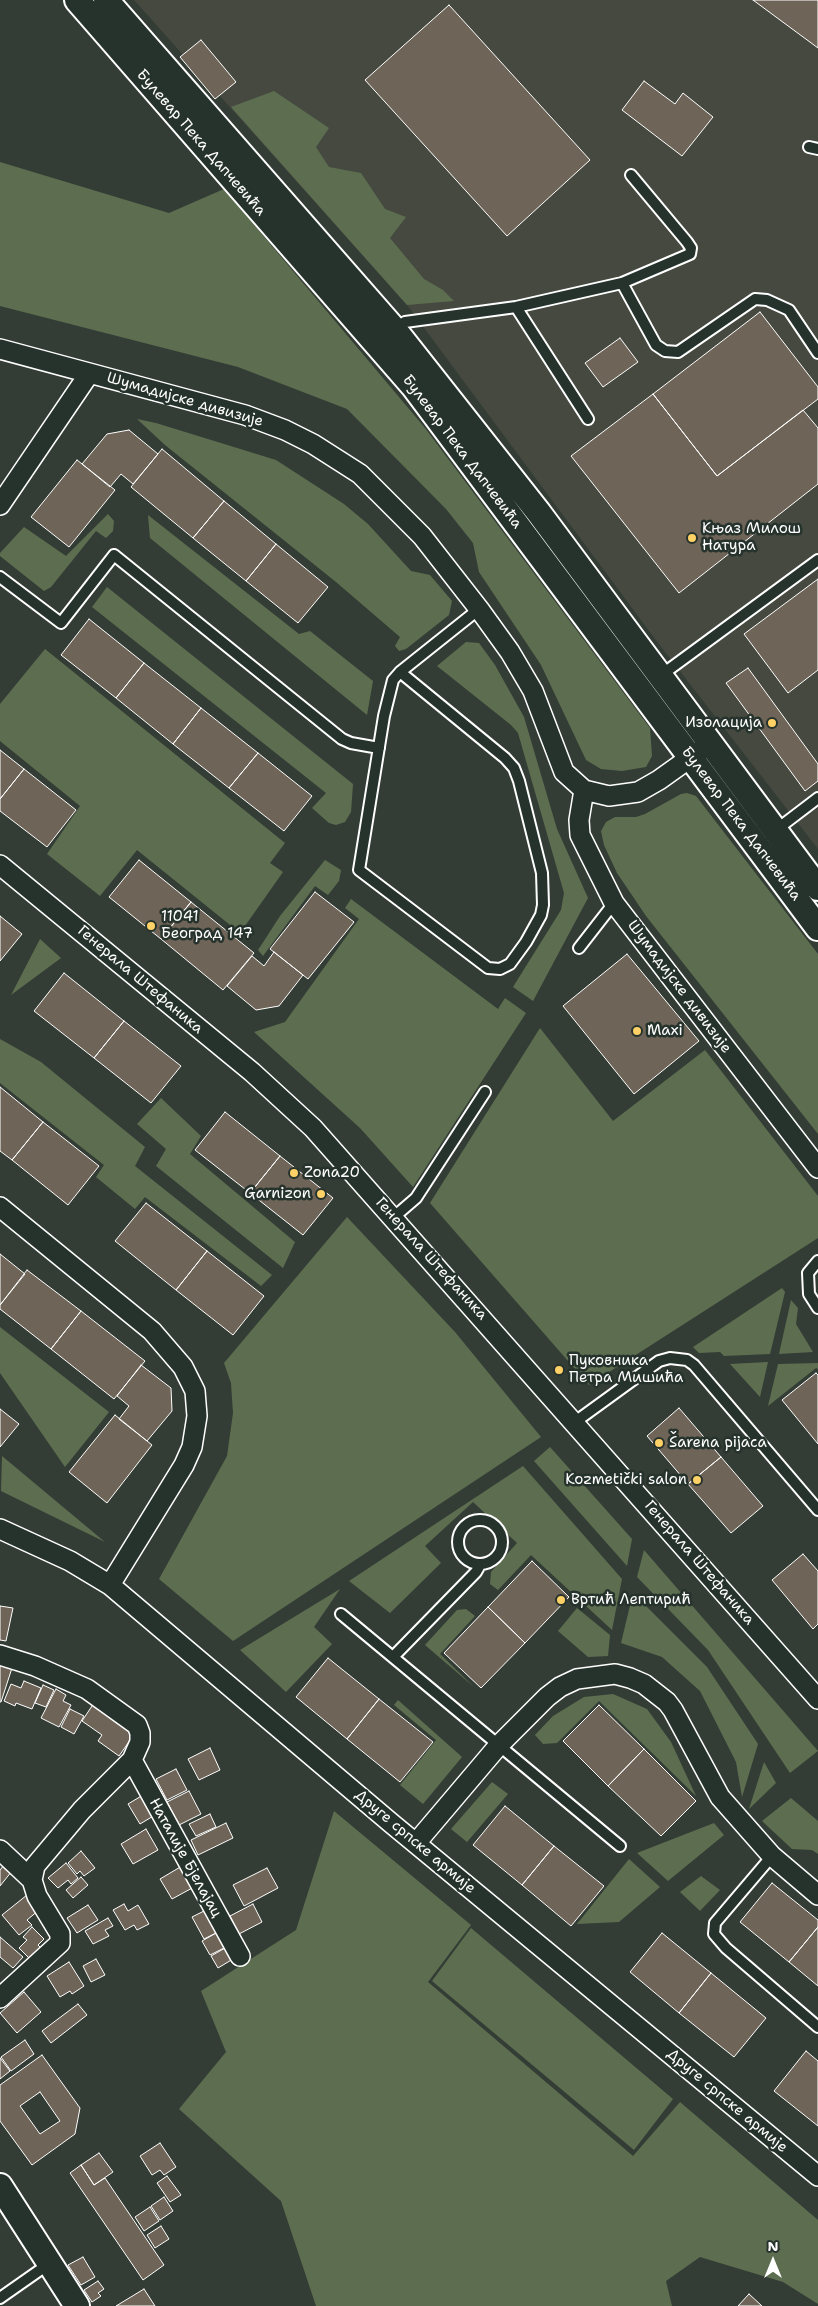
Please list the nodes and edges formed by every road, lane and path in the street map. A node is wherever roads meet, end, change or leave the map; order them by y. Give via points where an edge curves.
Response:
1 (77, 0) edge
2 (106, 0) edge
3 (631, 175) dead end
4 (622, 283) junction
5 (516, 307) junction
6 (384, 336) junction
7 (0, 349) edge
8 (818, 354) edge
9 (90, 374) junction
10 (588, 419) dead end
11 (0, 505) edge
12 (818, 560) edge
13 (0, 577) edge
14 (479, 609) junction
15 (400, 672) junction
16 (660, 676) junction
17 (710, 743) junction
18 (379, 748) junction
19 (691, 758) junction
20 (584, 790) junction
21 (818, 798) edge
22 (776, 830) junction
23 (0, 866) edge
24 (818, 888) edge
25 (614, 903) junction
26 (818, 928) edge
27 (579, 948) dead end
28 (485, 1092) dead end
29 (818, 1168) edge
30 (0, 1207) edge
31 (394, 1217) junction
32 (818, 1261) edge
33 (818, 1308) edge
34 (575, 1422) junction
35 (818, 1510) edge
36 (0, 1528) edge
37 (480, 1565) junction
38 (110, 1585) junction
39 (341, 1614) dead end
40 (0, 1655) edge
41 (393, 1658) junction
42 (818, 1699) edge
43 (499, 1745) junction
44 (132, 1760) junction
45 (416, 1843) junction
46 (620, 1846) dead end
47 (0, 1850) edge
48 (772, 1856) junction
49 (32, 1880) junction
50 (818, 1895) edge
51 (240, 1956) dead end
52 (0, 1998) edge
53 (818, 2027) edge
54 (818, 2176) edge
55 (0, 2186) edge
56 (51, 2262) junction
57 (0, 2298) edge
58 (77, 2306) edge

1 - 6 street, Булевар Пека Дапчевића
2 - 6 street, Булевар Пека Дапчевића
3 - 4 lane via 691,248 690,254
4 - 5 lane
4 - 8 lane via 656,345 665,351 678,352 755,299 767,300 789,310
5 - 6 lane via 405,322
5 - 10 lane
6 - 16 street, Булевар Пека Дапчевића via 539,513
6 - 19 street, Булевар Пека Дапчевића via 420,395
7 - 9 street, Шумадијске дивизије
9 - 11 street
9 - 14 street, Шумадијске дивизије via 245,415 285,430 326,451 374,485 422,536
12 - 16 lane
13 - 18 lane via 61,622 114,555 342,739
14 - 15 lane
14 - 20 street, Шумадијске дивизије via 533,691 564,772
15 - 18 lane via 390,690
15 - 18 lane via 505,758 519,780 542,873 543,905 526,942 510,964 500,969 488,968 359,870
16 - 17 street, Булевар Пека Дапчевића
17 - 19 street, Шумадијске дивизије
17 - 22 street, Булевар Пека Дапчевића
19 - 20 street, Шумадијске дивизије via 638,792 609,796
19 - 26 street, Булевар Пека Дапчевића
20 - 25 street, Шумадијске дивизије via 578,820 580,835
21 - 22 lane
22 - 24 street, Булевар Пека Дапчевића
23 - 31 street, Генерала Штефаника via 289,1104
25 - 27 lane
25 - 29 street, Шумадијске дивизије
28 - 31 lane via 416,1198
30 - 38 street via 152,1331 183,1367 195,1391 198,1416 184,1465
31 - 34 street, Генерала Штефаника
32 - 33 lane via 808,1273 808,1282 809,1294
34 - 35 lane via 659,1361 670,1358 687,1360
34 - 42 street, Генерала Штефаника
36 - 38 street, Друге српске армије via 70,1561
37 - 37 lane via 498,1555 502,1542 493,1524 478,1520 464,1526 458,1540 461,1555
37 - 41 lane
38 - 45 street, Друге српске армије
39 - 41 lane
40 - 44 street via 87,1689 137,1725 140,1742
41 - 43 lane
43 - 45 street
43 - 46 lane
43 - 48 street via 536,1707 568,1682 608,1674 637,1680 656,1692 674,1710 720,1798
44 - 49 street via 82,1810 35,1866
44 - 51 street, Наталије Бјелајац
45 - 54 street, Друге српске армије
47 - 49 street
48 - 50 street
48 - 53 lane via 715,1923 714,1934
49 - 52 street via 37,1896 60,1934 60,1943
55 - 56 street
56 - 57 lane
56 - 58 street

